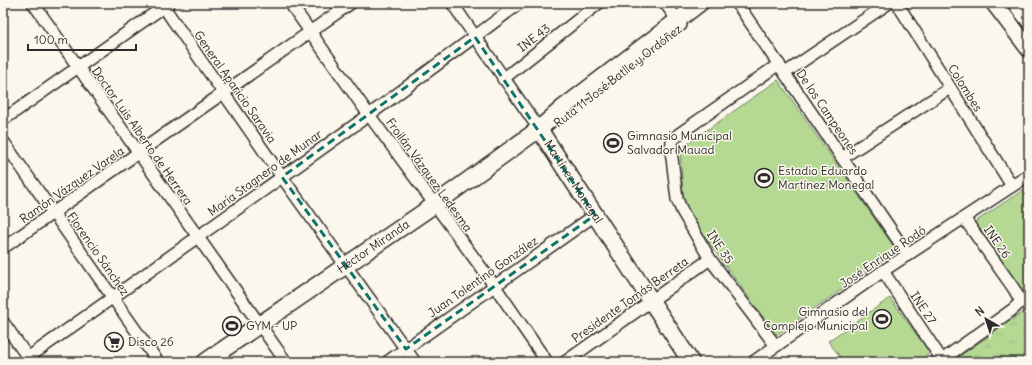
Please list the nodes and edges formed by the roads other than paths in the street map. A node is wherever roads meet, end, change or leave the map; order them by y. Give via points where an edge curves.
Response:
1 (32, 3) edge
2 (290, 3) edge
3 (351, 3) edge
4 (452, 3) edge
5 (520, 3) edge
6 (599, 3) edge
7 (665, 3) edge
8 (700, 3) edge
9 (712, 3) edge
10 (737, 3) edge
11 (890, 3) edge
12 (897, 3) edge
13 (994, 3) edge
14 (1006, 3) edge
15 (164, 4) edge
16 (680, 23) junction
17 (311, 32) junction
18 (1029, 33) edge
19 (475, 37) junction
20 (1029, 49) edge
21 (78, 67) junction
22 (782, 69) junction
23 (503, 79) junction
24 (950, 88) junction
25 (224, 94) junction
26 (369, 115) junction
27 (3, 120) edge
28 (541, 132) junction
29 (3, 141) edge
30 (139, 153) junction
31 (842, 158) junction
32 (1029, 175) edge
33 (282, 177) junction
34 (1012, 186) junction
35 (434, 204) junction
36 (53, 213) junction
37 (595, 214) junction
38 (964, 218) junction
39 (199, 237) junction
40 (3, 248) edge
41 (908, 256) junction
42 (710, 259) junction
43 (346, 266) junction
44 (883, 271) junction
45 (494, 285) junction
46 (114, 298) junction
47 (651, 300) junction
48 (3, 322) edge
49 (260, 324) junction
50 (776, 346) junction
51 (406, 349) junction
52 (27, 361) edge
53 (941, 361) edge
54 (158, 362) edge
55 (206, 362) edge
56 (286, 362) edge
57 (387, 362) edge
58 (415, 362) edge
59 (547, 362) edge
60 (565, 362) edge
61 (691, 362) edge
62 (753, 362) edge

1 - 21 street, Doctor Luis Alberto de Herrera
2 - 17 street, Froilán Vázquez Ledesma
3 - 17 street, Ramón Vázquez Varela
4 - 19 street, Martínez Monegal
5 - 19 street, María Stagnero de Munar
6 - 23 street, INE 43
7 - 16 street
8 - 16 highway, Ruta 11 José Batlle y Ordóñez
9 - 16 highway, Ruta 11 José Batlle y Ordóñez
10 - 22 street, De los Campeones
11 - 22 street
12 - 24 street, Colombes
13 - 20 highway
14 - 18 highway
15 - 21 street
15 - 25 street, General Aparicio Saravia
16 - 28 highway, Ruta 11 José Batlle y Ordóñez via 564,107
17 - 25 street, Ramón Vázquez Varela
17 - 26 street, Froilán Vázquez Ledesma
19 - 23 street, Martínez Monegal
19 - 26 street, María Stagnero de Munar
21 - 27 street
21 - 30 street, Doctor Luis Alberto de Herrera
22 - 31 street, De los Campeones
22 - 42 street, INE 35 via 679,134 672,141 677,199
23 - 28 street, Martínez Monegal
24 - 31 street
24 - 34 street, Colombes
25 - 30 street, Ramón Vázquez Varela
25 - 33 street, General Aparicio Saravia
26 - 33 street, María Stagnero de Munar
26 - 35 street, Froilán Vázquez Ledesma
28 - 35 highway, Héctor Miranda
28 - 37 highway, Martínez Monegal
29 - 36 street, Florencio Sánchez
30 - 36 street, Ramón Vázquez Varela
30 - 39 street, Doctor Luis Alberto de Herrera
31 - 41 street, De los Campeones
32 - 34 street, José Enrique Rodó
33 - 39 street, María Stagnero de Munar
33 - 43 street, General Aparicio Saravia
34 - 38 street, José Enrique Rodó
35 - 43 highway, Héctor Miranda
35 - 45 street, Froilán Vázquez Ledesma
36 - 40 street, Ramón Vázquez Varela
36 - 46 street, Florencio Sánchez
37 - 45 street, Juan Tolentino González
37 - 47 highway, Martínez Monegal
38 - 41 street, José Enrique Rodó
38 - 53 street, INE 26 via 1021,302
39 - 46 street, María Stagnero de Munar
39 - 49 street, Doctor Luis Alberto de Herrera
41 - 44 street, José Enrique Rodó
42 - 47 street, Presidente Tomás Berreta
42 - 50 street, INE 35
43 - 49 highway, Héctor Miranda
43 - 51 street, General Aparicio Saravia
44 - 50 street, José Enrique Rodó
44 - 53 street, INE 27
45 - 51 street, Juan Tolentino González
45 - 59 street, Froilán Vázquez Ledesma
46 - 52 street, María Stagnero de Munar
46 - 54 street, Florencio Sánchez
47 - 60 street, Presidente Tomás Berreta
47 - 61 highway, Martínez Monegal
48 - 52 street
49 - 55 highway, Héctor Miranda
49 - 56 street, Doctor Luis Alberto de Herrera
50 - 62 street, José Enrique Rodó
51 - 57 street, Juan Tolentino González
51 - 58 street, General Aparicio Saravia

